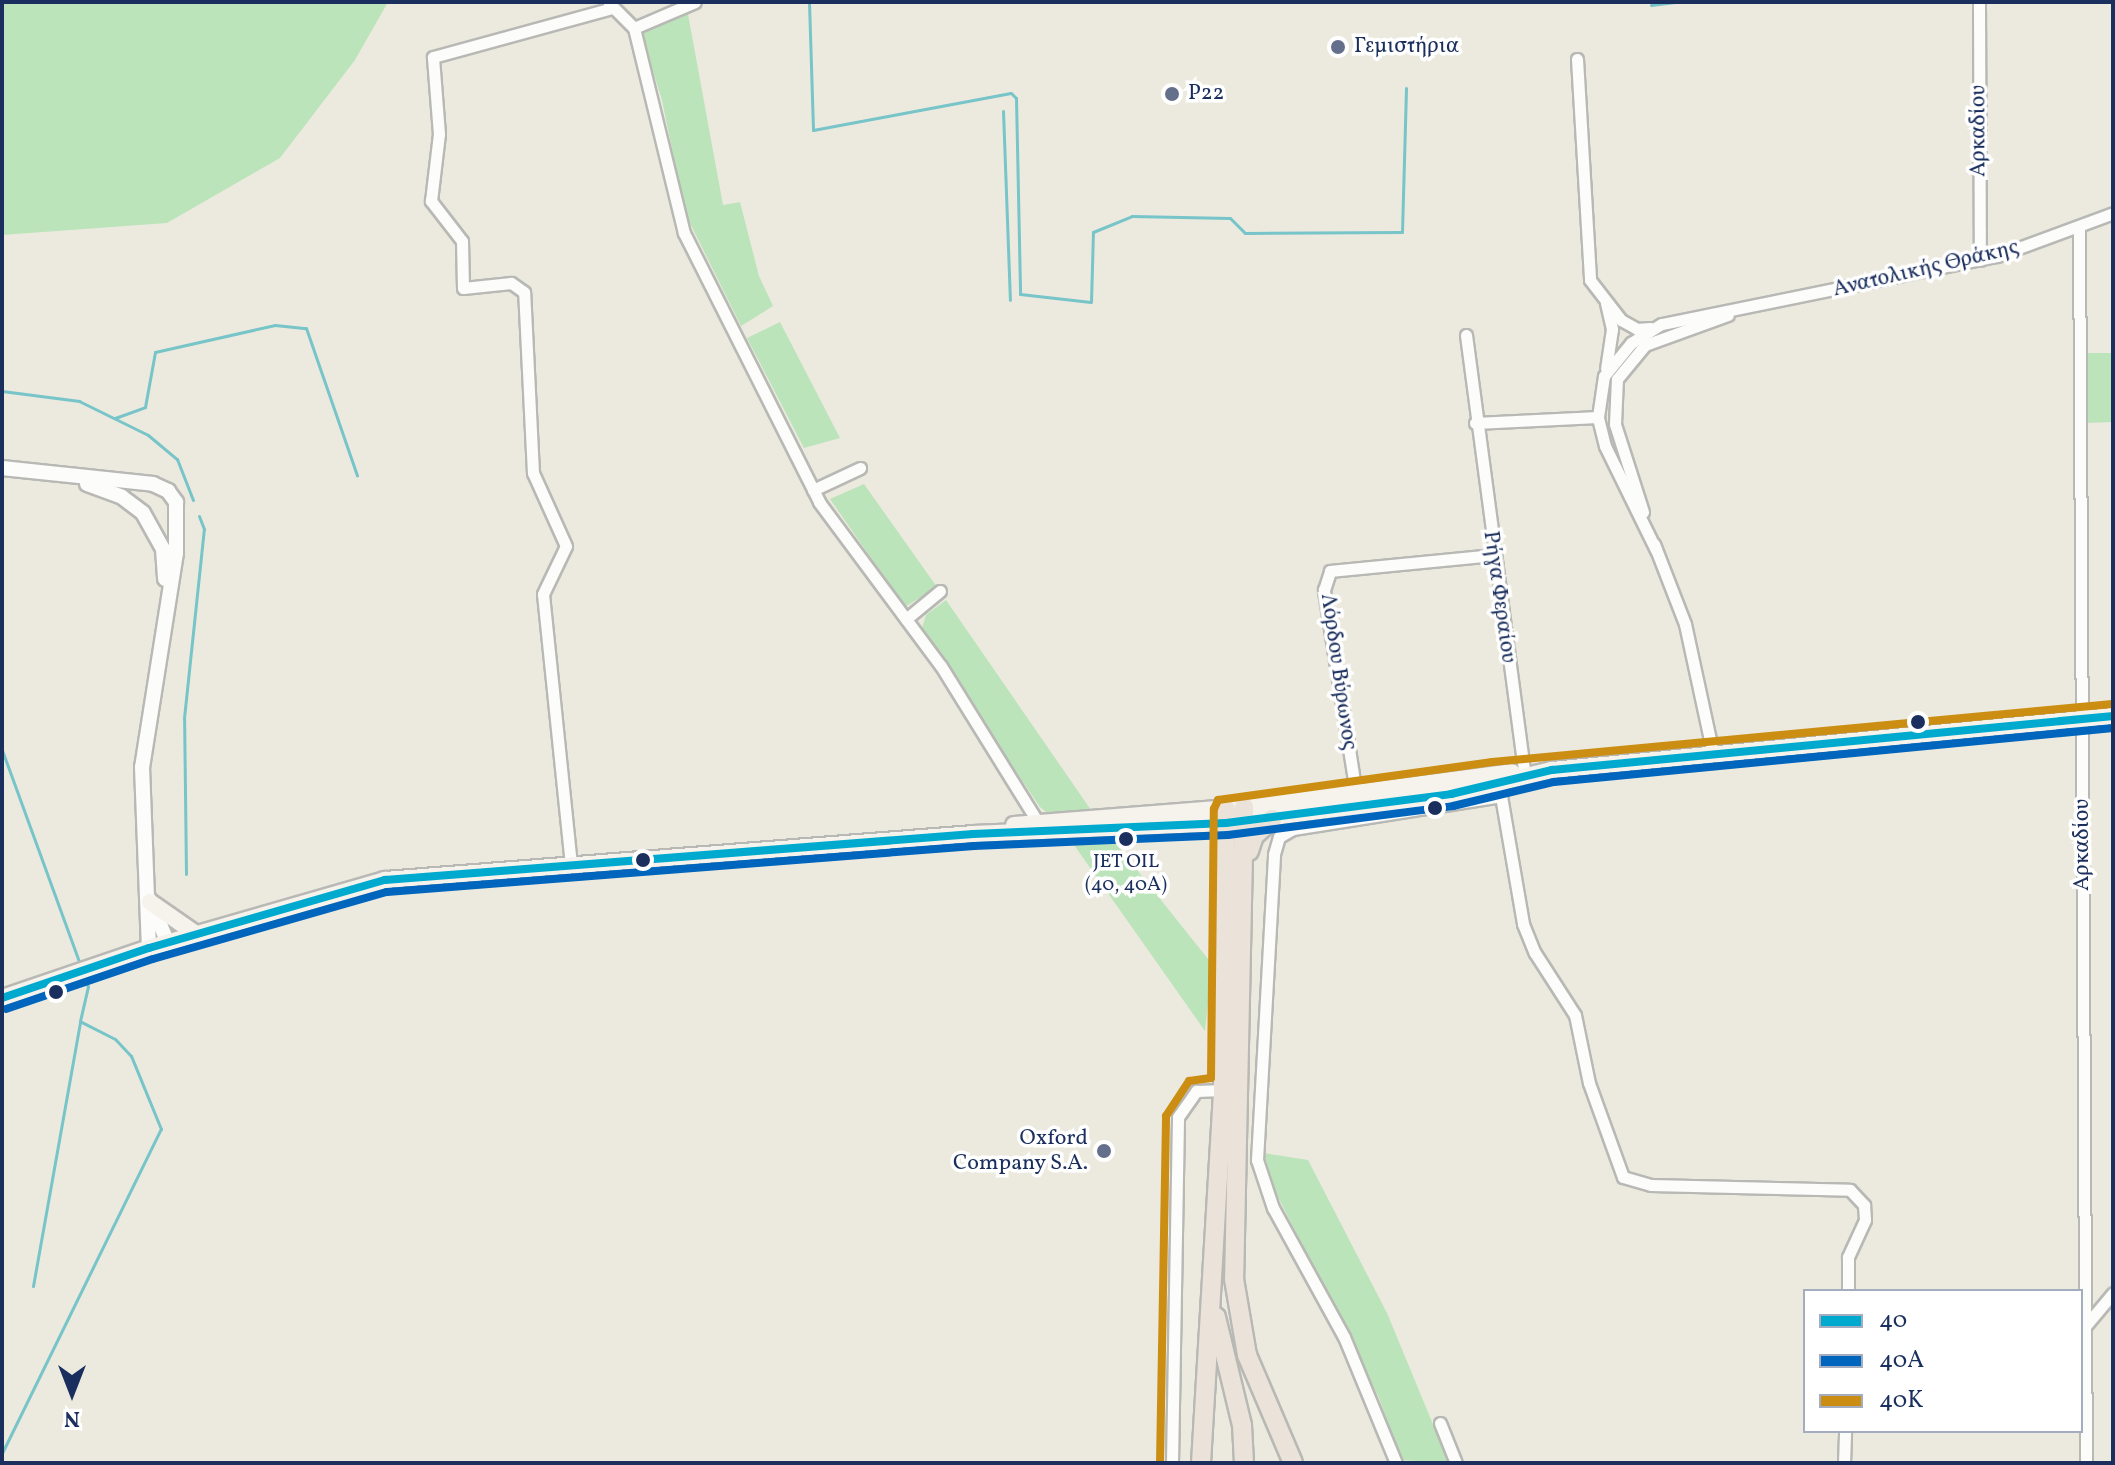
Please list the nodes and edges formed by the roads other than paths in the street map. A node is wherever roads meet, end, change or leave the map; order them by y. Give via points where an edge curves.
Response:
1 (695, 2) edge
2 (1979, 2) edge
3 (610, 5) edge
4 (634, 28) junction
5 (1577, 59) dead end
6 (2113, 213) edge
7 (2079, 227) junction
8 (1980, 260) junction
9 (1605, 303) junction
10 (1736, 312) junction
11 (1621, 320) junction
12 (1662, 324) junction
13 (1612, 329) junction
14 (1466, 335) dead end
15 (1631, 343) junction
16 (1645, 345) junction
17 (1628, 363) junction
18 (1604, 376) junction
19 (1598, 417) junction
20 (1475, 423) junction
21 (2, 468) edge
22 (860, 468) dead end
23 (60, 476) junction
24 (813, 490) junction
25 (1656, 550) junction
26 (1493, 555) junction
27 (940, 591) dead end
28 (168, 605) junction
29 (906, 619) junction
30 (2113, 716) edge
31 (2083, 719) junction
32 (1713, 754) junction
33 (1533, 772) junction
34 (1498, 785) junction
35 (1356, 793) junction
36 (1235, 815) junction
37 (1272, 819) junction
38 (1044, 821) junction
39 (973, 834) junction
40 (1247, 857) junction
41 (1273, 857) junction
42 (571, 865) junction
43 (148, 897) junction
44 (196, 934) junction
45 (168, 943) junction
46 (149, 948) junction
47 (2, 998) edge
48 (1223, 1090) junction
49 (1211, 1275) junction
50 (1848, 1289) edge
51 (2082, 1289) edge
52 (2113, 1293) edge
53 (2083, 1329) edge
54 (2083, 1363) edge
55 (1262, 1395) junction
56 (1440, 1423) dead end
57 (1845, 1433) edge
58 (1172, 1463) edge
59 (1201, 1463) edge
60 (1244, 1463) edge
61 (1293, 1463) edge
62 (1309, 1463) edge
63 (1396, 1463) edge
64 (1456, 1463) edge
65 (1844, 1463) edge
66 (2086, 1463) edge

1 - 4 street
2 - 8 street, Αρκαδίου
3 - 4 street
3 - 42 street via 433,57 439,134 431,201 462,241 463,288 511,283 524,292 533,473 566,546 543,594
4 - 24 street via 684,233
5 - 9 street via 1588,265 1590,280
6 - 7 street, Ανατολικής Θράκης
7 - 8 street, Ανατολικής Θράκης
7 - 31 street, Αρκαδίου
8 - 10 street, Ανατολικής Θράκης
9 - 11 street
9 - 13 street
10 - 12 street, Ανατολικής Θράκης
10 - 16 street, Ανατολικής Θράκης
11 - 12 street via 1637,329
11 - 15 street
12 - 15 street, Ανατολικής Θράκης
13 - 15 street
13 - 18 street
14 - 20 street, Ρήγα Φεραίου
15 - 16 street
15 - 17 street
15 - 18 street, Ανατολικής Θράκης
16 - 17 street, Ανατολικής Θράκης
17 - 25 street, Ανατολικής Θράκης via 1612,394 1615,424
18 - 19 street, Ανατολικής Θράκης
19 - 20 street
19 - 25 street, Ανατολικής Θράκης via 1605,446
20 - 26 street, Ρήγα Φεραίου
21 - 23 street
22 - 24 street
23 - 28 street via 122,497 143,513 163,549
23 - 28 street via 153,484 172,496 179,520
24 - 29 street
25 - 32 street, Ανατολικής Θράκης via 1685,624
26 - 33 street, Ρήγα Φεραίου
26 - 35 street, Λόρδου Βύρωνος via 1330,571 1324,590
27 - 29 street
28 - 43 street via 141,806
29 - 38 street
30 - 31 main road
31 - 32 main road
31 - 51 street, Αρκαδίου
32 - 33 main road
33 - 34 main road
34 - 35 main road
34 - 37 main road
34 - 41 street via 1293,829 1279,837
34 - 50 street via 1523,924 1575,1015 1589,1083 1623,1177 1651,1185 1850,1190 1864,1205 1865,1220 1848,1257
35 - 36 main road
36 - 37 main road
36 - 38 main road
36 - 39 main road via 1106,829
36 - 40 highway
36 - 48 highway
37 - 40 highway via 1254,836
38 - 39 main road
39 - 42 main road
40 - 41 street
40 - 55 highway via 1234,1279 1247,1355
41 - 63 street via 1257,1160 1273,1208 1344,1337
42 - 44 main road via 385,880
43 - 44 main road
43 - 45 street
43 - 46 street
44 - 45 main road
45 - 46 main road
46 - 47 main road
48 - 49 highway
48 - 58 street via 1196,1091 1178,1117
49 - 59 highway
49 - 60 highway via 1242,1425
52 - 53 street
54 - 66 street, Αρκαδίου
55 - 61 highway
55 - 62 highway
56 - 64 street
57 - 65 street

